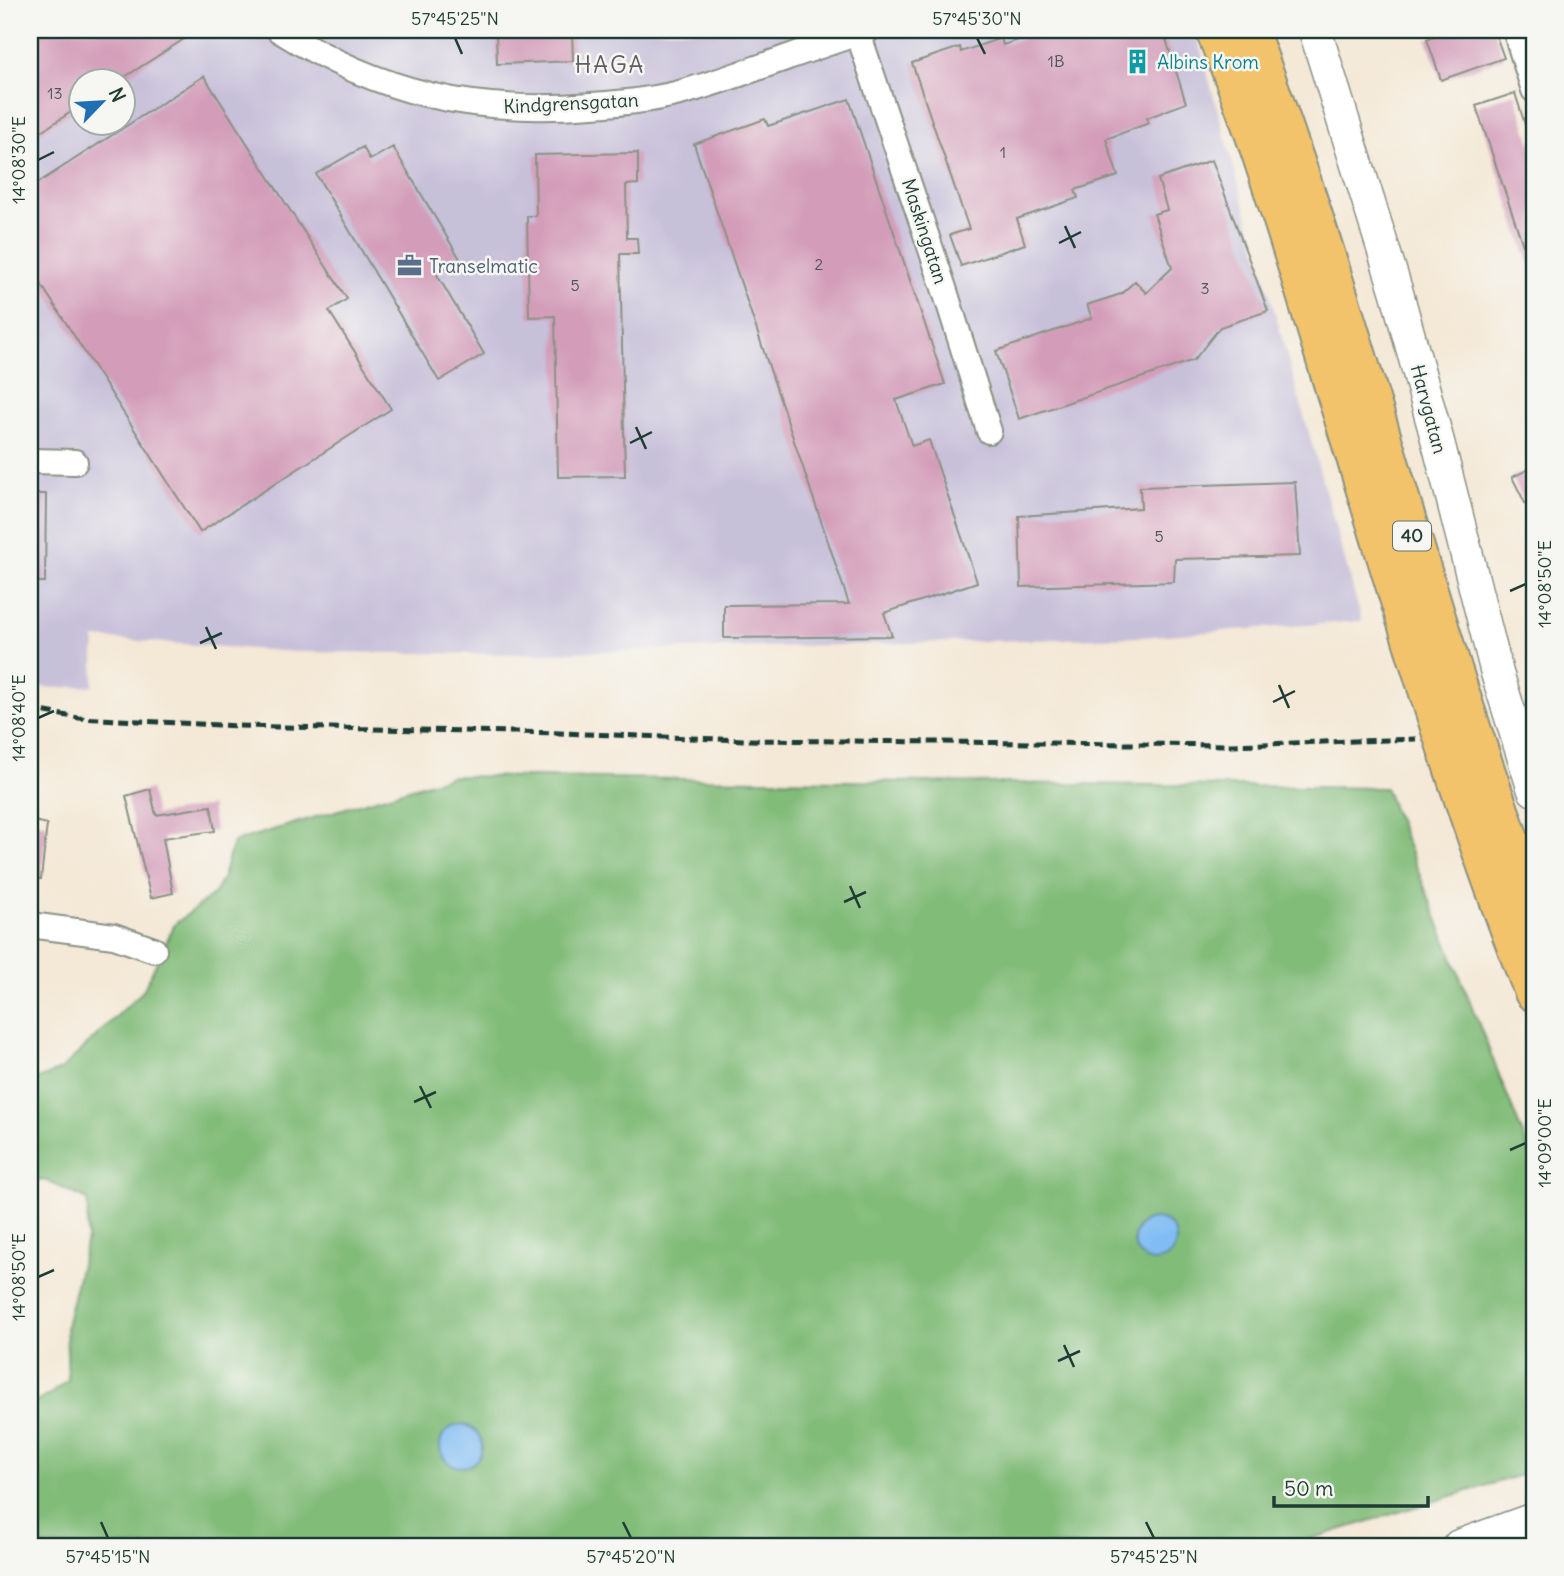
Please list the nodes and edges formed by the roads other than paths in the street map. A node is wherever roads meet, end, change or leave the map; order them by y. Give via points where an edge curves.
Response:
1 (279, 30) edge
2 (1215, 30) edge
3 (1248, 30) edge
4 (1315, 30) edge
5 (1515, 30) edge
6 (863, 31) edge
7 (1534, 90) edge
8 (989, 431) dead end
9 (30, 461) edge
10 (75, 462) dead end
11 (1534, 790) edge
12 (1534, 907) edge
13 (30, 925) edge
14 (154, 950) dead end
15 (1534, 992) edge
16 (1534, 1519) edge
17 (1459, 1546) edge

1 - 6 street, Kindgrensgatan via 336,62 436,98 531,108 623,103 686,91
2 - 15 highway, 40 via 1301,280 1453,770
3 - 12 highway, 40 via 1327,260 1483,762
4 - 11 street, Harvgatan via 1397,293 1497,673
5 - 7 street
6 - 8 street, Maskingatan
9 - 10 street
13 - 14 street via 114,936
16 - 17 street

